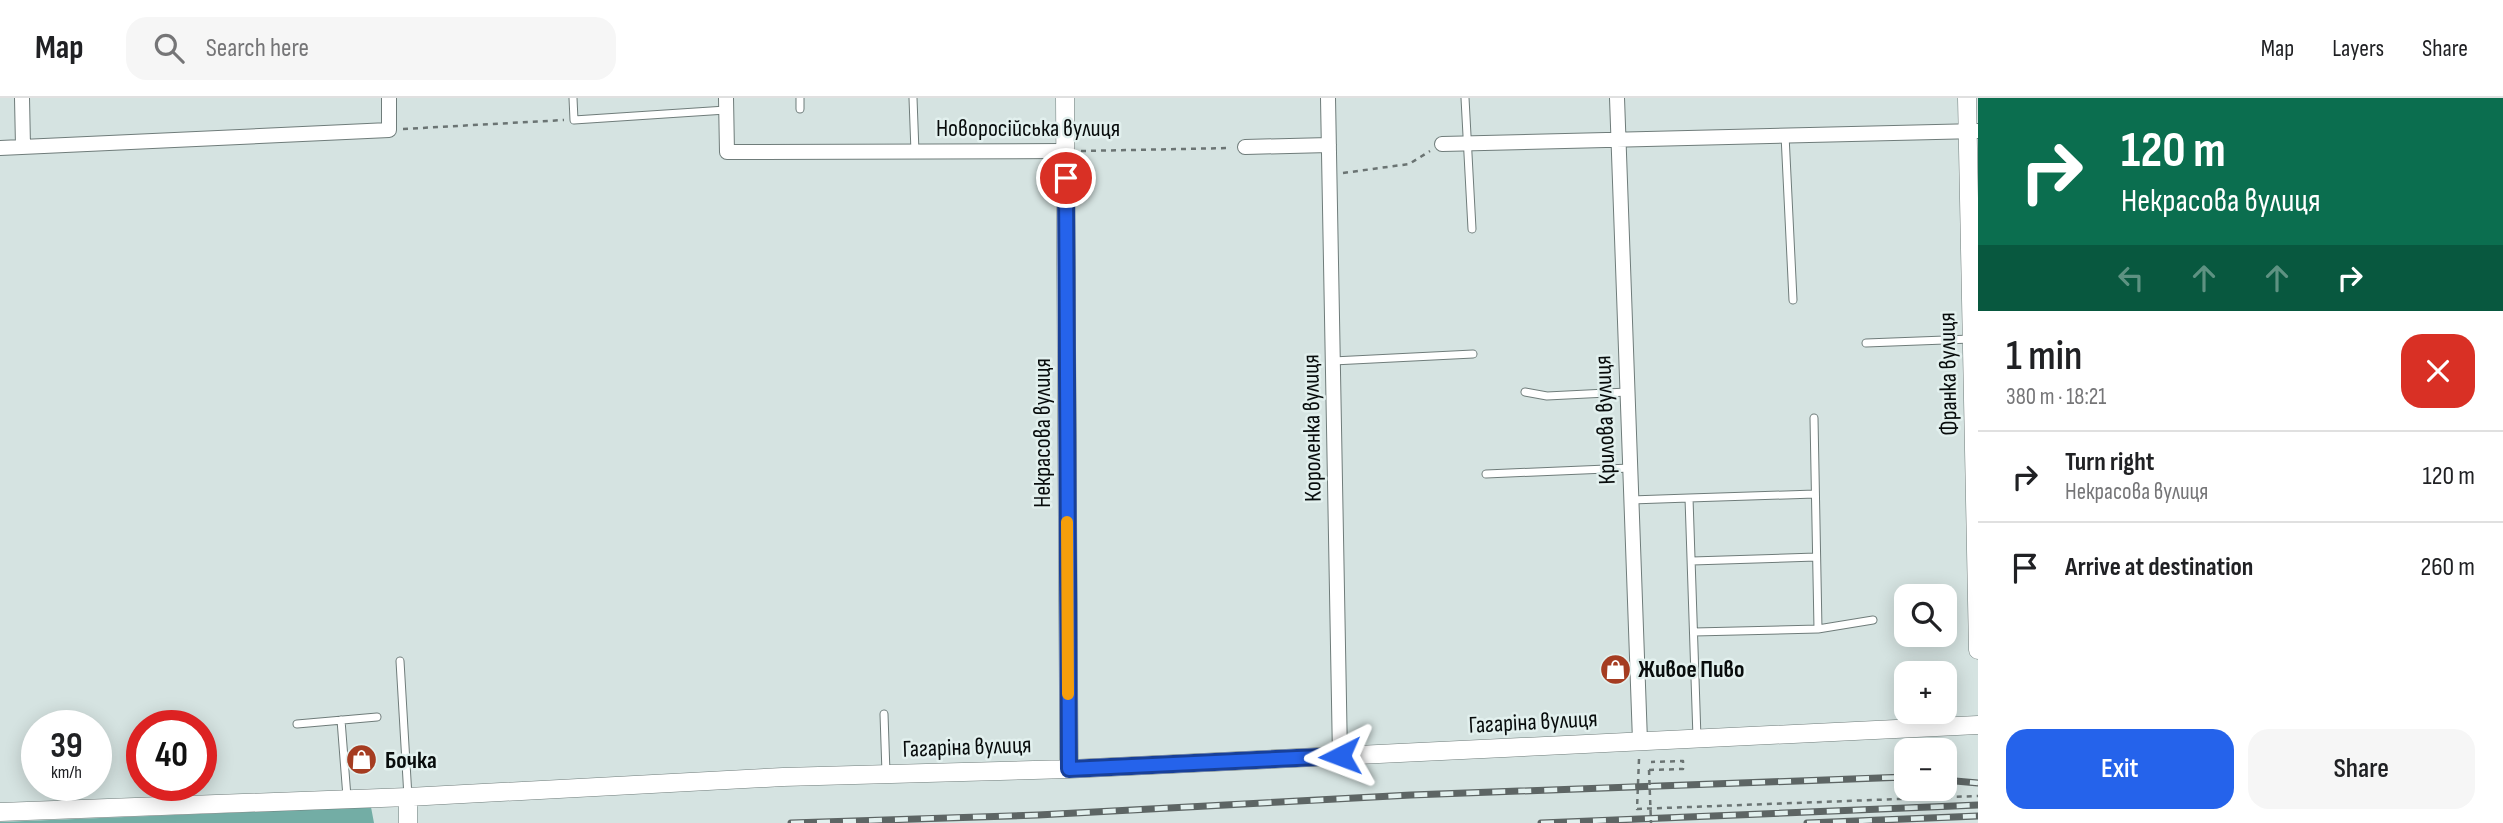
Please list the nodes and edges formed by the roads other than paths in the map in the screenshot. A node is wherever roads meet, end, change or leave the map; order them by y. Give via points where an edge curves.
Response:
1 (22, 98) edge
2 (388, 98) edge
3 (573, 98) edge
4 (800, 98) edge
5 (913, 98) edge
6 (1065, 98) edge
7 (1328, 98) edge
8 (1465, 98) edge
9 (1616, 98) edge
10 (1966, 98) edge
11 (726, 104) edge
12 (800, 108) dead end
13 (1973, 131) edge
14 (1785, 135) junction
15 (1618, 138) junction
16 (1469, 143) junction
17 (1442, 144) road end
18 (1329, 145) junction
19 (23, 146) junction
20 (1245, 147) road end
21 (0, 148) edge
22 (1065, 151) junction
23 (915, 152) junction
24 (1472, 229) dead end
25 (1793, 300) dead end
26 (1972, 339) junction
27 (1866, 343) dead end
28 (1473, 354) dead end
29 (1333, 361) junction
30 (1525, 392) dead end
31 (1627, 392) junction
32 (1814, 418) dead end
33 (1630, 468) junction
34 (1486, 474) dead end
35 (1815, 494) junction
36 (1689, 498) junction
37 (1631, 500) junction
38 (1816, 557) junction
39 (1692, 561) junction
40 (1873, 620) dead end
41 (1818, 629) junction
42 (1694, 632) junction
43 (1978, 650) edge
44 (400, 661) dead end
45 (884, 714) dead end
46 (377, 717) dead end
47 (341, 720) junction
48 (297, 724) dead end
49 (1978, 725) edge
50 (1697, 738) junction
51 (1640, 741) junction
52 (1340, 756) junction
53 (1069, 769) junction
54 (886, 774) junction
55 (408, 797) junction
56 (347, 798) junction
57 (0, 812) edge
58 (408, 823) edge

1 - 19 street
2 - 19 street via 389,130
3 - 11 lane via 574,120
4 - 12 lane
5 - 23 lane
6 - 22 street, Некрасова вулиця
7 - 18 street, Короленка вулиця
8 - 16 lane
9 - 15 street, Крилова вулиця
10 - 13 street, Франка вулиця
11 - 23 street, Новоросійська вулиця via 727,152
13 - 14 street
13 - 26 street, Франка вулиця
14 - 15 street
14 - 25 lane
15 - 16 street
15 - 31 street, Крилова вулиця
16 - 17 street
16 - 24 lane
18 - 20 street
18 - 29 street, Короленка вулиця
19 - 21 street
22 - 23 street, Новоросійська вулиця
22 - 53 street, Некрасова вулиця
26 - 27 lane
26 - 43 street, Франка вулиця
28 - 29 lane
29 - 52 street, Короленка вулиця
30 - 31 lane via 1547,396
31 - 33 street, Крилова вулиця
32 - 35 lane
33 - 34 lane
33 - 37 street, Крилова вулиця
35 - 36 lane
35 - 38 lane
36 - 37 lane
36 - 39 lane
37 - 51 street, Крилова вулиця
38 - 39 lane
38 - 41 lane
39 - 42 lane
40 - 41 lane
41 - 42 lane
42 - 50 lane
44 - 55 lane
45 - 54 lane
46 - 47 lane
47 - 48 lane
47 - 56 lane
49 - 50 street, Гагаріна вулиця
50 - 51 street, Гагаріна вулиця
51 - 52 street, Гагаріна вулиця
52 - 53 street, Гагаріна вулиця
53 - 54 street, Гагаріна вулиця
54 - 55 street, Гагаріна вулиця
55 - 56 street, Гагаріна вулиця
55 - 58 street
56 - 57 street, Гагаріна вулиця

